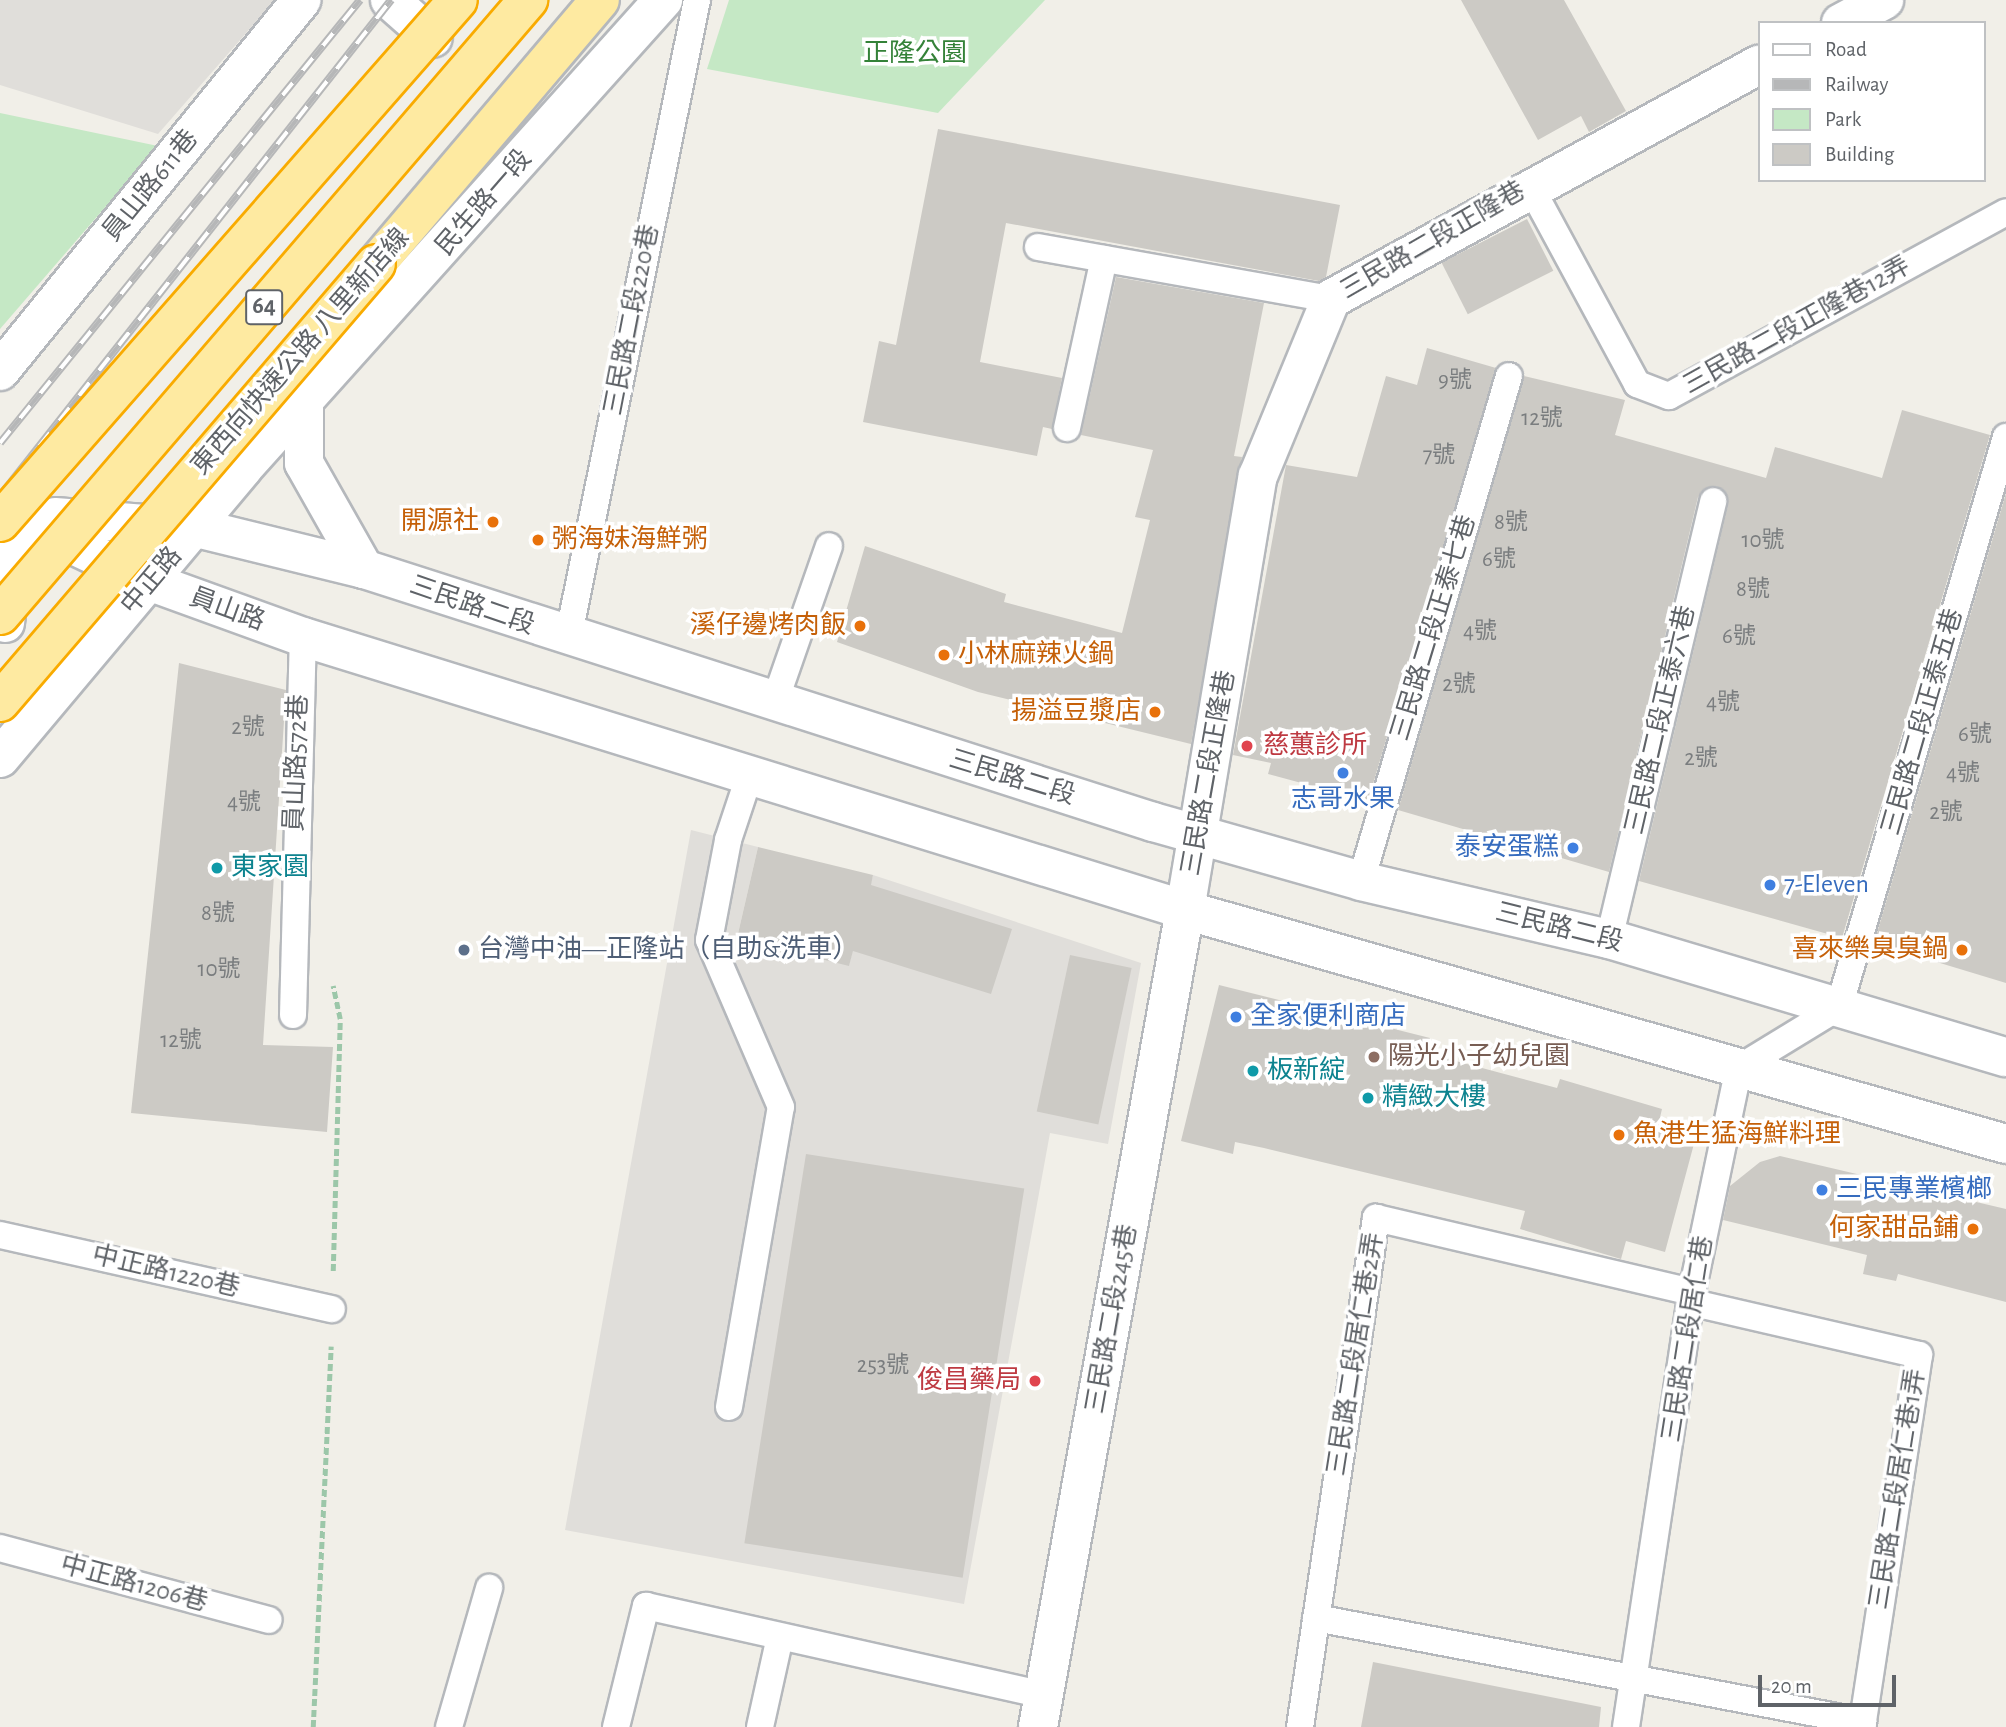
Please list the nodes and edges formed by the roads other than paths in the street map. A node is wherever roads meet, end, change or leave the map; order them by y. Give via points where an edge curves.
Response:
1 (302, 0) edge
2 (390, 0) edge
3 (458, 0) edge
4 (465, 0) edge
5 (528, 0) edge
6 (600, 0) edge
7 (663, 0) edge
8 (697, 0) edge
9 (1884, 0) edge
10 (1844, 21) edge
11 (433, 38) junction
12 (1758, 66) edge
13 (1530, 186) junction
14 (2006, 212) edge
15 (1038, 247) dead end
16 (1104, 259) junction
17 (1331, 299) junction
18 (0, 371) edge
19 (1509, 376) dead end
20 (304, 406) junction
21 (1067, 428) dead end
22 (2006, 437) edge
23 (1713, 501) dead end
24 (5, 517) edge
25 (197, 528) junction
26 (829, 546) dead end
27 (364, 569) junction
28 (151, 582) junction
29 (0, 615) edge
30 (0, 629) edge
31 (303, 637) junction
32 (568, 639) junction
33 (0, 702) edge
34 (774, 704) junction
35 (0, 758) edge
36 (749, 777) junction
37 (1198, 835) junction
38 (1361, 881) junction
39 (1185, 910) junction
40 (1609, 939) junction
41 (1839, 1007) junction
42 (293, 1015) dead end
43 (2006, 1057) edge
44 (1739, 1068) junction
45 (2006, 1144) edge
46 (0, 1235) edge
47 (1693, 1297) junction
48 (332, 1309) road end
49 (729, 1407) dead end
50 (0, 1548) edge
51 (488, 1588) dead end
52 (1316, 1618) junction
53 (268, 1620) dead end
54 (780, 1637) junction
55 (1634, 1679) junction
56 (1041, 1711) edge
57 (1863, 1724) edge
58 (449, 1727) edge
59 (616, 1727) edge
60 (761, 1727) edge
61 (1300, 1727) edge
62 (1626, 1727) edge

1 - 18 street, 員山路611巷
2 - 11 street
3 - 24 highway, bridge
4 - 11 street
5 - 29 highway, 64, bridge
6 - 33 highway, 東西向快速公路 八里新店線 / 64, bridge
7 - 20 street, 民生路一段
8 - 32 lane, 三民路二段220巷
9 - 10 street
11 - 24 street via 297,196
12 - 13 street, 三民路二段正隆巷
13 - 14 lane, 三民路二段正隆巷12弄 via 1637,384 1669,396
13 - 17 street, 三民路二段正隆巷
15 - 16 lane
16 - 17 lane
16 - 21 lane
17 - 37 street, 三民路二段正隆巷 via 1258,476
19 - 38 lane, 三民路二段正泰七巷
20 - 25 street, 中正路 via 243,468
20 - 27 street via 304,463
22 - 41 lane, 三民路二段正泰五巷
23 - 40 lane, 三民路二段正泰六巷
24 - 25 street, 三民路二段
24 - 28 street, 員山路
24 - 30 street via 6,622
25 - 27 street, 三民路二段
25 - 28 street, 中正路
26 - 34 lane
27 - 32 street, 三民路二段
28 - 31 street, 員山路
28 - 35 street, 中正路
31 - 36 street
31 - 42 lane, 員山路572巷
32 - 34 street, 三民路二段
34 - 37 street, 三民路二段
36 - 39 street
36 - 49 lane via 728,840 709,940 781,1107
37 - 38 street, 三民路二段
37 - 39 street, 三民路二段正隆巷
38 - 40 street, 三民路二段
39 - 44 street
39 - 56 street, 三民路二段245巷
40 - 41 street, 三民路二段
41 - 43 street, 三民路二段
41 - 44 lane
44 - 45 street
44 - 47 lane, 三民路二段居仁巷
46 - 48 lane, 中正路1220巷
47 - 52 lane, 三民路二段居仁巷2弄 via 1376,1219
47 - 55 lane, 三民路二段居仁巷
47 - 57 lane, 三民路二段居仁巷1弄 via 1919,1354
50 - 53 lane, 中正路1206巷
51 - 58 lane
52 - 55 lane
52 - 61 lane, 三民路二段居仁巷2弄
54 - 56 lane
54 - 59 lane via 646,1606
54 - 60 lane
55 - 57 lane
55 - 62 lane, 三民路二段居仁巷

